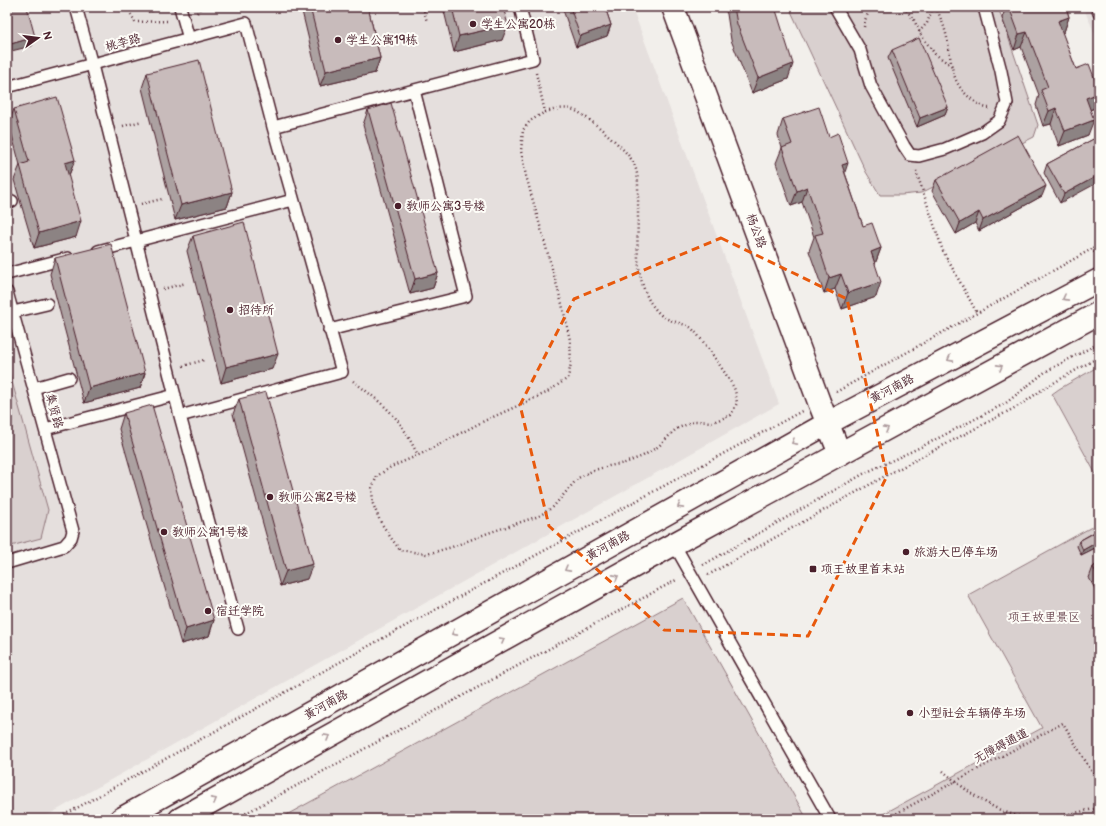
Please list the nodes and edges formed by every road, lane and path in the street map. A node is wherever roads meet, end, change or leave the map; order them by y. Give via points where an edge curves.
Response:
1 (76, 7) edge
2 (127, 7) edge
3 (180, 7) edge
4 (202, 7) edge
5 (423, 7) edge
6 (520, 7) edge
7 (673, 7) edge
8 (835, 7) edge
9 (904, 7) edge
10 (933, 7) edge
11 (936, 7) edge
12 (984, 7) edge
13 (1097, 7) edge
14 (1099, 13) edge
15 (184, 20) junction
16 (427, 22) dead end
17 (919, 32) junction
18 (189, 39) junction
19 (533, 59) junction
20 (92, 65) junction
21 (952, 66) junction
22 (7, 87) edge
23 (414, 90) junction
24 (1007, 103) junction
25 (545, 112) junction
26 (142, 121) dead end
27 (273, 127) junction
28 (108, 129) junction
29 (910, 155) junction
30 (162, 199) dead end
31 (293, 200) junction
32 (128, 208) junction
33 (136, 241) junction
34 (1099, 244) edge
35 (1092, 248) junction
36 (91, 253) edge
37 (75, 256) edge
38 (1099, 260) edge
39 (7, 274) edge
40 (1099, 280) edge
41 (186, 283) dead end
42 (7, 292) edge
43 (150, 293) junction
44 (48, 304) dead end
45 (12, 312) junction
46 (977, 313) junction
47 (1099, 313) edge
48 (329, 330) junction
49 (1099, 342) edge
50 (1099, 357) edge
51 (204, 360) dead end
52 (169, 370) junction
53 (342, 372) junction
54 (69, 378) dead end
55 (34, 388) junction
56 (175, 395) junction
57 (819, 402) junction
58 (180, 416) junction
59 (828, 423) junction
60 (45, 429) junction
61 (840, 454) junction
62 (418, 455) junction
63 (674, 544) junction
64 (7, 563) edge
65 (692, 577) junction
66 (238, 629) dead end
67 (943, 771) dead end
68 (955, 781) junction
69 (1099, 784) edge
70 (1099, 808) edge
71 (57, 819) edge
72 (121, 819) edge
73 (180, 819) edge
74 (235, 819) edge
75 (830, 819) edge
76 (886, 819) edge

1 - 20 lane
2 - 15 path via 135,22
3 - 15 lane
4 - 15 path via 197,14
5 - 16 path
6 - 19 lane
7 - 57 main road, 杨公路
8 - 29 lane via 860,50 871,86
9 - 17 path
10 - 17 path via 927,23
11 - 21 path via 945,31
12 - 24 lane
13 - 14 lane
15 - 18 lane
17 - 21 path via 935,54
18 - 20 lane, 桃李路
18 - 27 lane, 桃李路 via 246,23
19 - 23 lane
19 - 25 path
20 - 22 lane, 桃李路
20 - 28 lane
21 - 24 path via 959,87 984,108
23 - 27 lane
23 - 48 lane via 466,296
24 - 29 lane via 1000,121 982,134 945,149 919,156
25 - 62 path via 530,121 523,130 521,151 570,340 571,363 568,378 546,393
25 - 62 path via 562,108 575,110 598,126 633,162 638,177 638,265 643,287 651,303 663,317 691,328 725,374 734,389 737,403 731,415 713,422 695,421 676,429 659,446 643,456 594,470 578,478 553,507 539,516 427,554 400,550 380,521 373,504 372,488 378,476
26 - 28 path
27 - 31 lane
28 - 32 lane
29 - 46 path via 943,251
30 - 32 path
31 - 33 lane
31 - 48 lane
32 - 33 lane
33 - 36 lane
33 - 43 lane
34 - 35 path
35 - 38 path
35 - 46 path
37 - 39 lane
40 -> 59 main road, 黄河南路
41 - 43 path
42 - 45 lane, 集贤路
43 - 52 lane
44 - 45 lane
45 - 55 lane, 集贤路
46 - 57 path
61 -> 47 main road
48 - 53 lane
49 - 65 path via 1046,372 1006,403 923,446 865,472
50 - 65 path via 1022,404
51 - 52 path
52 - 56 lane
53 - 58 lane
53 - 62 path via 393,416 403,427
54 - 55 lane
55 - 60 lane, 集贤路
56 - 58 lane
56 - 60 lane
57 - 59 main road, 杨公路
57 - 71 path via 390,634
58 - 66 lane
59 - 61 main road, 杨公路
59 -> 72 main road, 黄河南路
60 - 64 lane, 集贤路 via 73,531 64,546
61 - 63 main road
63 - 65 lane
73 -> 63 main road
65 - 74 path
65 - 75 lane
67 - 68 path
68 - 69 path, 无障碍通道 via 1063,723
68 - 70 path via 994,807 1015,815 1037,818
68 - 76 path, 无障碍通道

